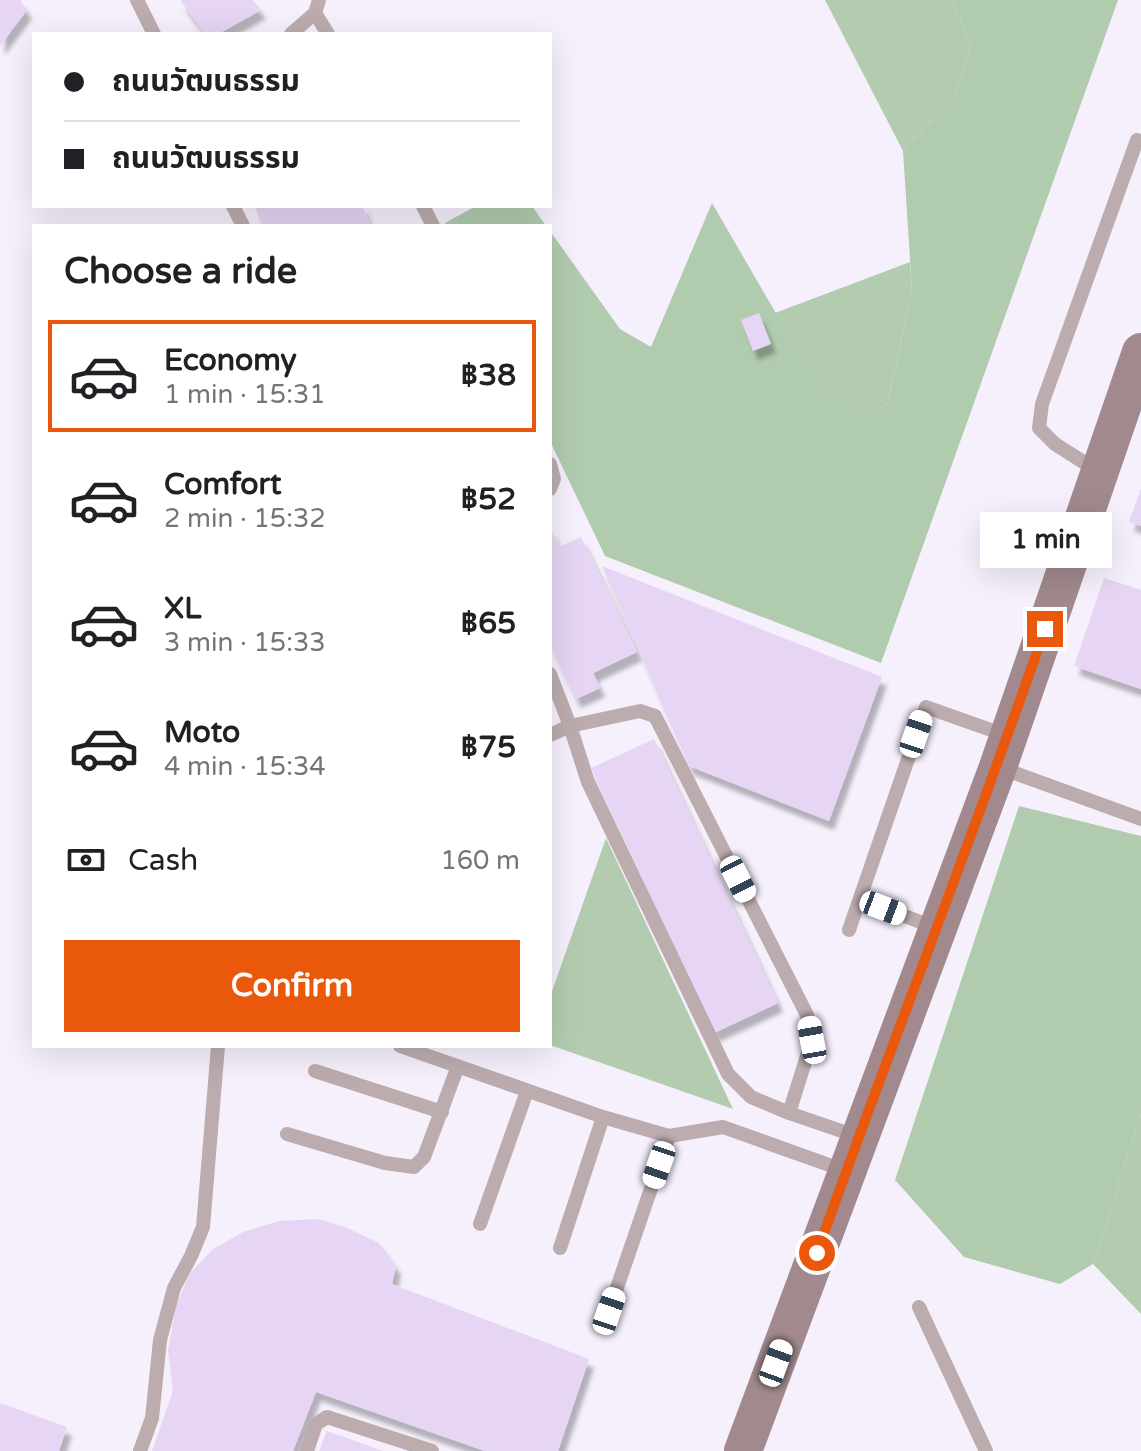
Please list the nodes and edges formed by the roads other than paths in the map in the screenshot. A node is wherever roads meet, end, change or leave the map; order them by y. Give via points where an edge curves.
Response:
1 (137, 0) edge
2 (317, 7) edge
3 (153, 32) edge
4 (293, 32) edge
5 (327, 32) edge
6 (1137, 140) dead end
7 (1141, 352) edge
8 (1100, 472) junction
9 (552, 679) edge
10 (570, 726) junction
11 (552, 734) edge
12 (1003, 752) junction
13 (1141, 819) edge
14 (860, 899) junction
15 (936, 929) junction
16 (849, 930) dead end
17 (218, 1048) edge
18 (406, 1048) edge
19 (458, 1066) junction
20 (315, 1071) dead end
21 (527, 1091) junction
22 (442, 1112) junction
23 (789, 1113) junction
24 (603, 1117) junction
25 (287, 1134) dead end
26 (669, 1136) junction
27 (852, 1154) junction
28 (480, 1224) dead end
29 (560, 1248) dead end
30 (919, 1307) dead end
31 (609, 1311) dead end
32 (140, 1451) edge
33 (307, 1451) edge
34 (432, 1451) edge
35 (743, 1451) edge
36 (986, 1451) edge

1 - 3 lane
2 - 4 lane
2 - 5 lane
6 - 8 lane via 1040,416 1039,428 1055,444
7 - 8 street
8 - 12 street
9 - 10 lane
10 - 11 lane
10 - 23 lane via 588,782 728,1074 751,1097
10 - 23 lane via 640,711 655,716 807,1015 812,1040
12 - 13 lane
12 - 14 lane via 926,707
12 - 15 street
14 - 15 lane
14 - 16 lane
15 - 27 street
17 - 32 lane via 203,1227 174,1288 160,1340 152,1418
18 - 19 lane
19 - 21 lane
19 - 22 lane
20 - 22 lane
21 - 24 lane
21 - 28 lane
22 - 25 lane via 424,1157 414,1167
23 - 27 lane
24 - 26 lane
24 - 29 lane
26 - 27 lane via 723,1127
26 - 31 lane
27 - 35 street
30 - 36 lane
33 - 34 lane via 316,1424 327,1417

